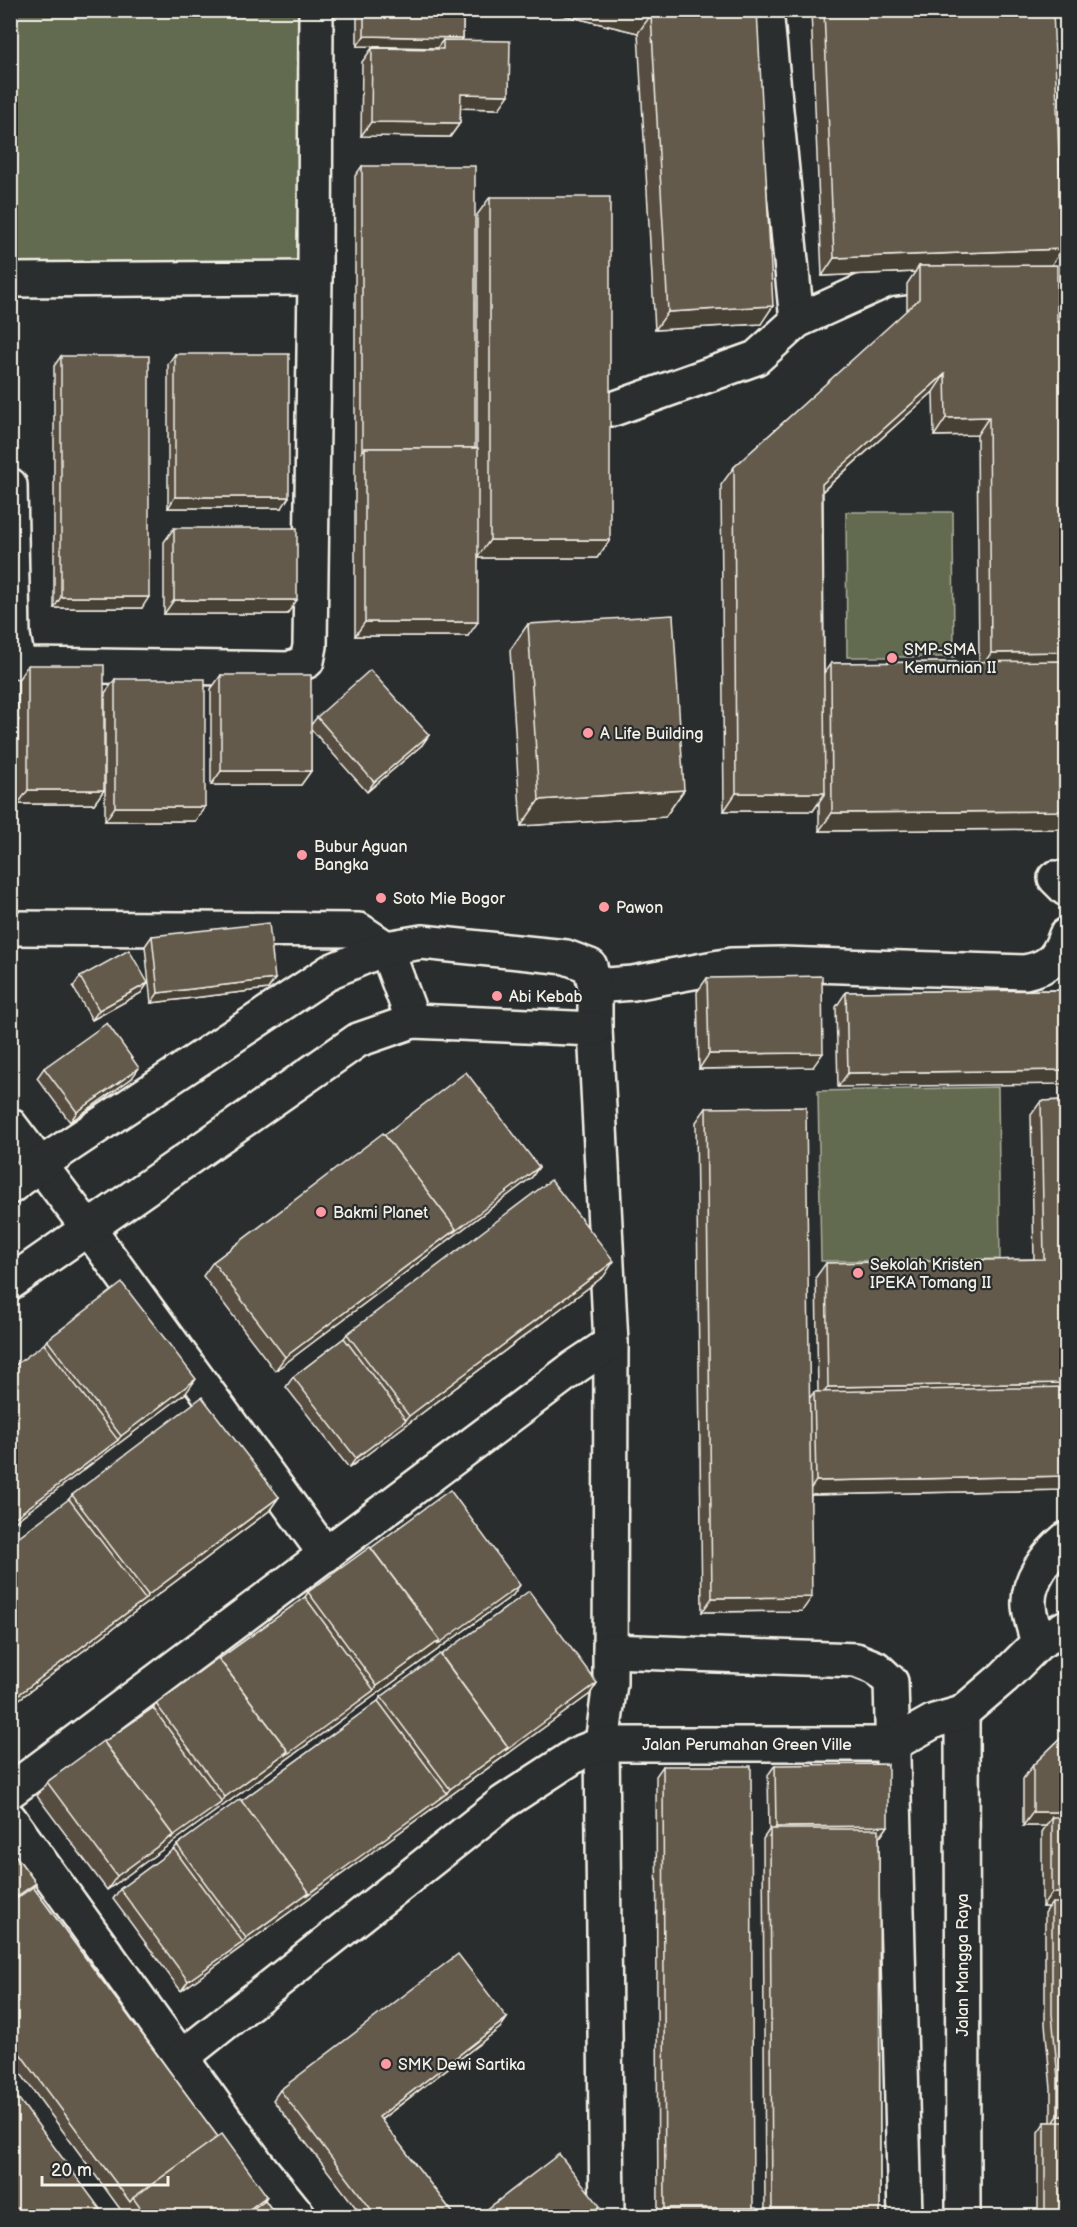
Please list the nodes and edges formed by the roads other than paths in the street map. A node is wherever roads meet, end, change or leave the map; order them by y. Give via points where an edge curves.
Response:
1 (316, 10) edge
2 (766, 10) edge
3 (1056, 176) edge
4 (315, 278) junction
5 (10, 280) edge
6 (798, 321) junction
7 (613, 409) edge
8 (10, 484) edge
9 (10, 928) edge
10 (1066, 935) edge
11 (386, 948) junction
12 (595, 986) junction
13 (413, 1021) junction
14 (595, 1029) junction
15 (10, 1125) edge
16 (41, 1164) junction
17 (10, 1187) edge
18 (88, 1228) junction
19 (10, 1283) edge
20 (610, 1343) junction
21 (1066, 1539) edge
22 (326, 1555) junction
23 (1066, 1627) edge
24 (1038, 1643) junction
25 (610, 1651) junction
26 (962, 1713) junction
27 (602, 1744) junction
28 (893, 1744) junction
29 (10, 1791) edge
30 (10, 1819) edge
31 (182, 2057) junction
32 (299, 2217) edge
33 (607, 2217) edge
34 (905, 2217) edge
35 (963, 2217) edge

1 - 4 street
2 - 6 street
3 - 6 street via 1058,259 1052,269 1039,275 887,280
4 - 5 street
4 - 8 street via 307,661 290,669 30,665 18,661 13,635
6 - 7 street via 756,358
9 - 11 street via 359,930
10 - 12 street via 1053,962 1025,972 731,965
11 - 12 street via 422,942 566,957 590,966
11 - 13 street
11 - 16 street via 331,971
12 - 14 street
13 - 14 street
13 - 18 street via 358,1040
14 - 20 street
15 - 16 street
16 - 17 street
16 - 18 street
18 - 19 street
18 - 22 street
20 - 22 street
20 - 25 street
21 - 24 street via 1032,1581 1029,1606
22 - 29 street
23 - 24 street
24 - 26 street
25 - 27 street
25 - 28 street via 856,1659 876,1668 891,1682
26 - 28 street via 934,1721
26 - 35 street, Jalan Mangga Raya
27 - 28 street, Jalan Perumahan Green Ville
27 - 31 street via 579,1753 504,1802
27 - 33 street
28 - 34 street
30 - 31 street
31 - 32 street

